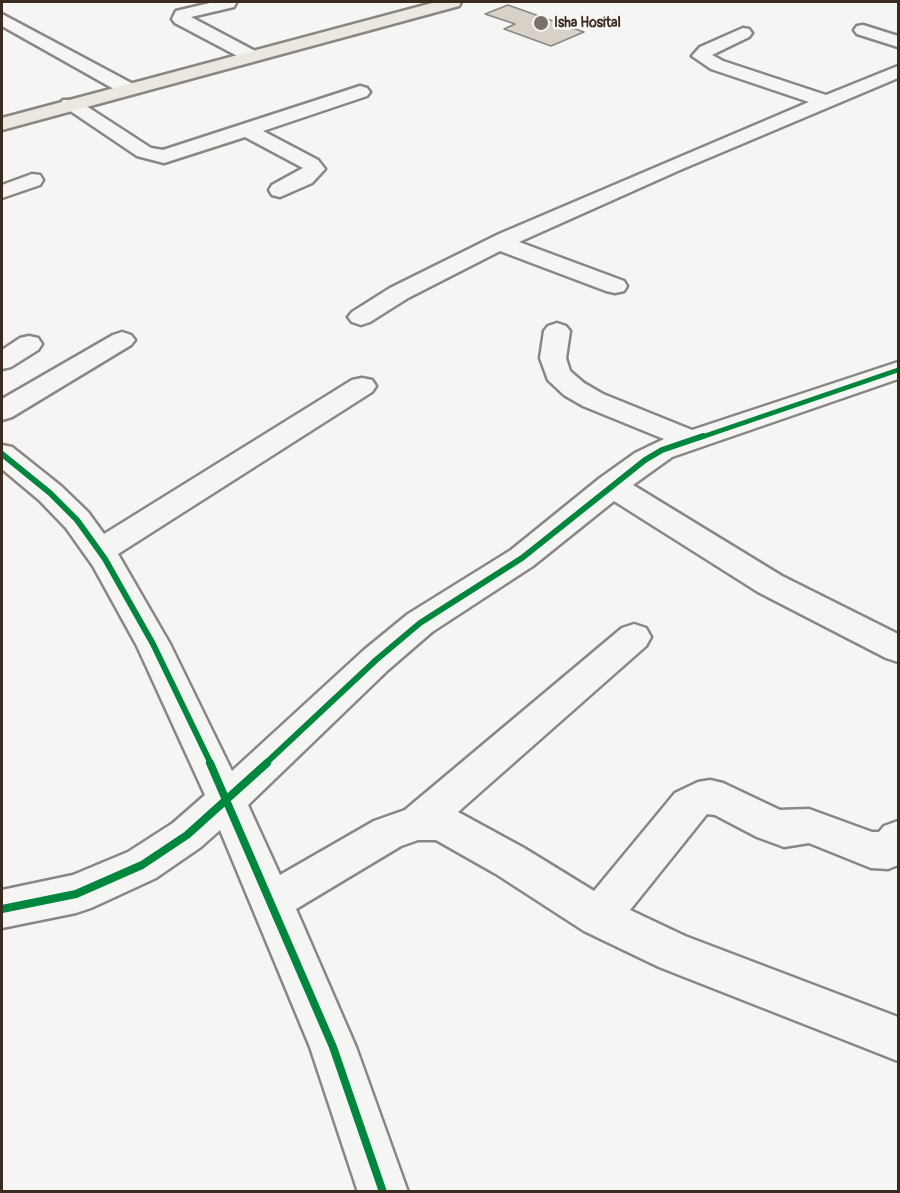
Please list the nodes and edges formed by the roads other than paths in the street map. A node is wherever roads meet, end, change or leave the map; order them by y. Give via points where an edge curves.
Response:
1 (453, 2) edge
2 (228, 3) edge
3 (426, 5) edge
4 (4, 10) edge
5 (863, 30) dead end
6 (743, 33) dead end
7 (898, 42) edge
8 (251, 56) junction
9 (898, 72) edge
10 (128, 89) junction
11 (360, 92) dead end
12 (828, 102) junction
13 (70, 104) junction
14 (2, 124) edge
15 (247, 130) junction
16 (32, 180) dead end
17 (280, 189) dead end
18 (2, 192) edge
19 (499, 243) junction
20 (615, 285) dead end
21 (361, 317) dead end
22 (557, 331) dead end
23 (122, 339) dead end
24 (29, 344) dead end
25 (2, 361) edge
26 (898, 370) edge
27 (362, 386) dead end
28 (2, 411) edge
29 (691, 440) junction
30 (9, 469) edge
31 (611, 486) junction
32 (100, 551) junction
33 (634, 637) dead end
34 (898, 649) edge
35 (227, 801) junction
36 (418, 823) junction
37 (898, 838) edge
38 (272, 902) junction
39 (2, 909) edge
40 (598, 917) junction
41 (898, 1039) edge
42 (383, 1191) edge

1 - 3 highway
2 - 8 street via 187,13 181,19
3 - 8 highway
4 - 10 street
5 - 7 street
6 - 12 street via 701,56
8 - 10 highway
9 - 12 street
10 - 13 highway
11 - 15 street
12 - 19 street
13 - 14 highway
13 - 15 street via 154,156 178,154
15 - 17 street via 314,169
16 - 18 street
19 - 20 street
19 - 21 street via 399,293
22 - 29 street via 553,358 557,374 574,389
23 - 28 street
24 - 25 street
26 - 29 street
27 - 32 street
29 - 31 street via 662,450
30 - 32 street via 76,520
31 - 34 street via 770,584
31 - 35 street via 522,558 420,623
32 - 35 street via 153,644
33 - 36 street
35 - 38 street
35 - 39 street via 187,835 142,865 76,894
36 - 38 street via 388,833
36 - 40 street via 441,823 467,836
37 - 40 street via 888,851 871,850 817,828 784,829 771,825 723,800 698,799
38 - 42 street via 333,1047
40 - 41 street via 674,952

